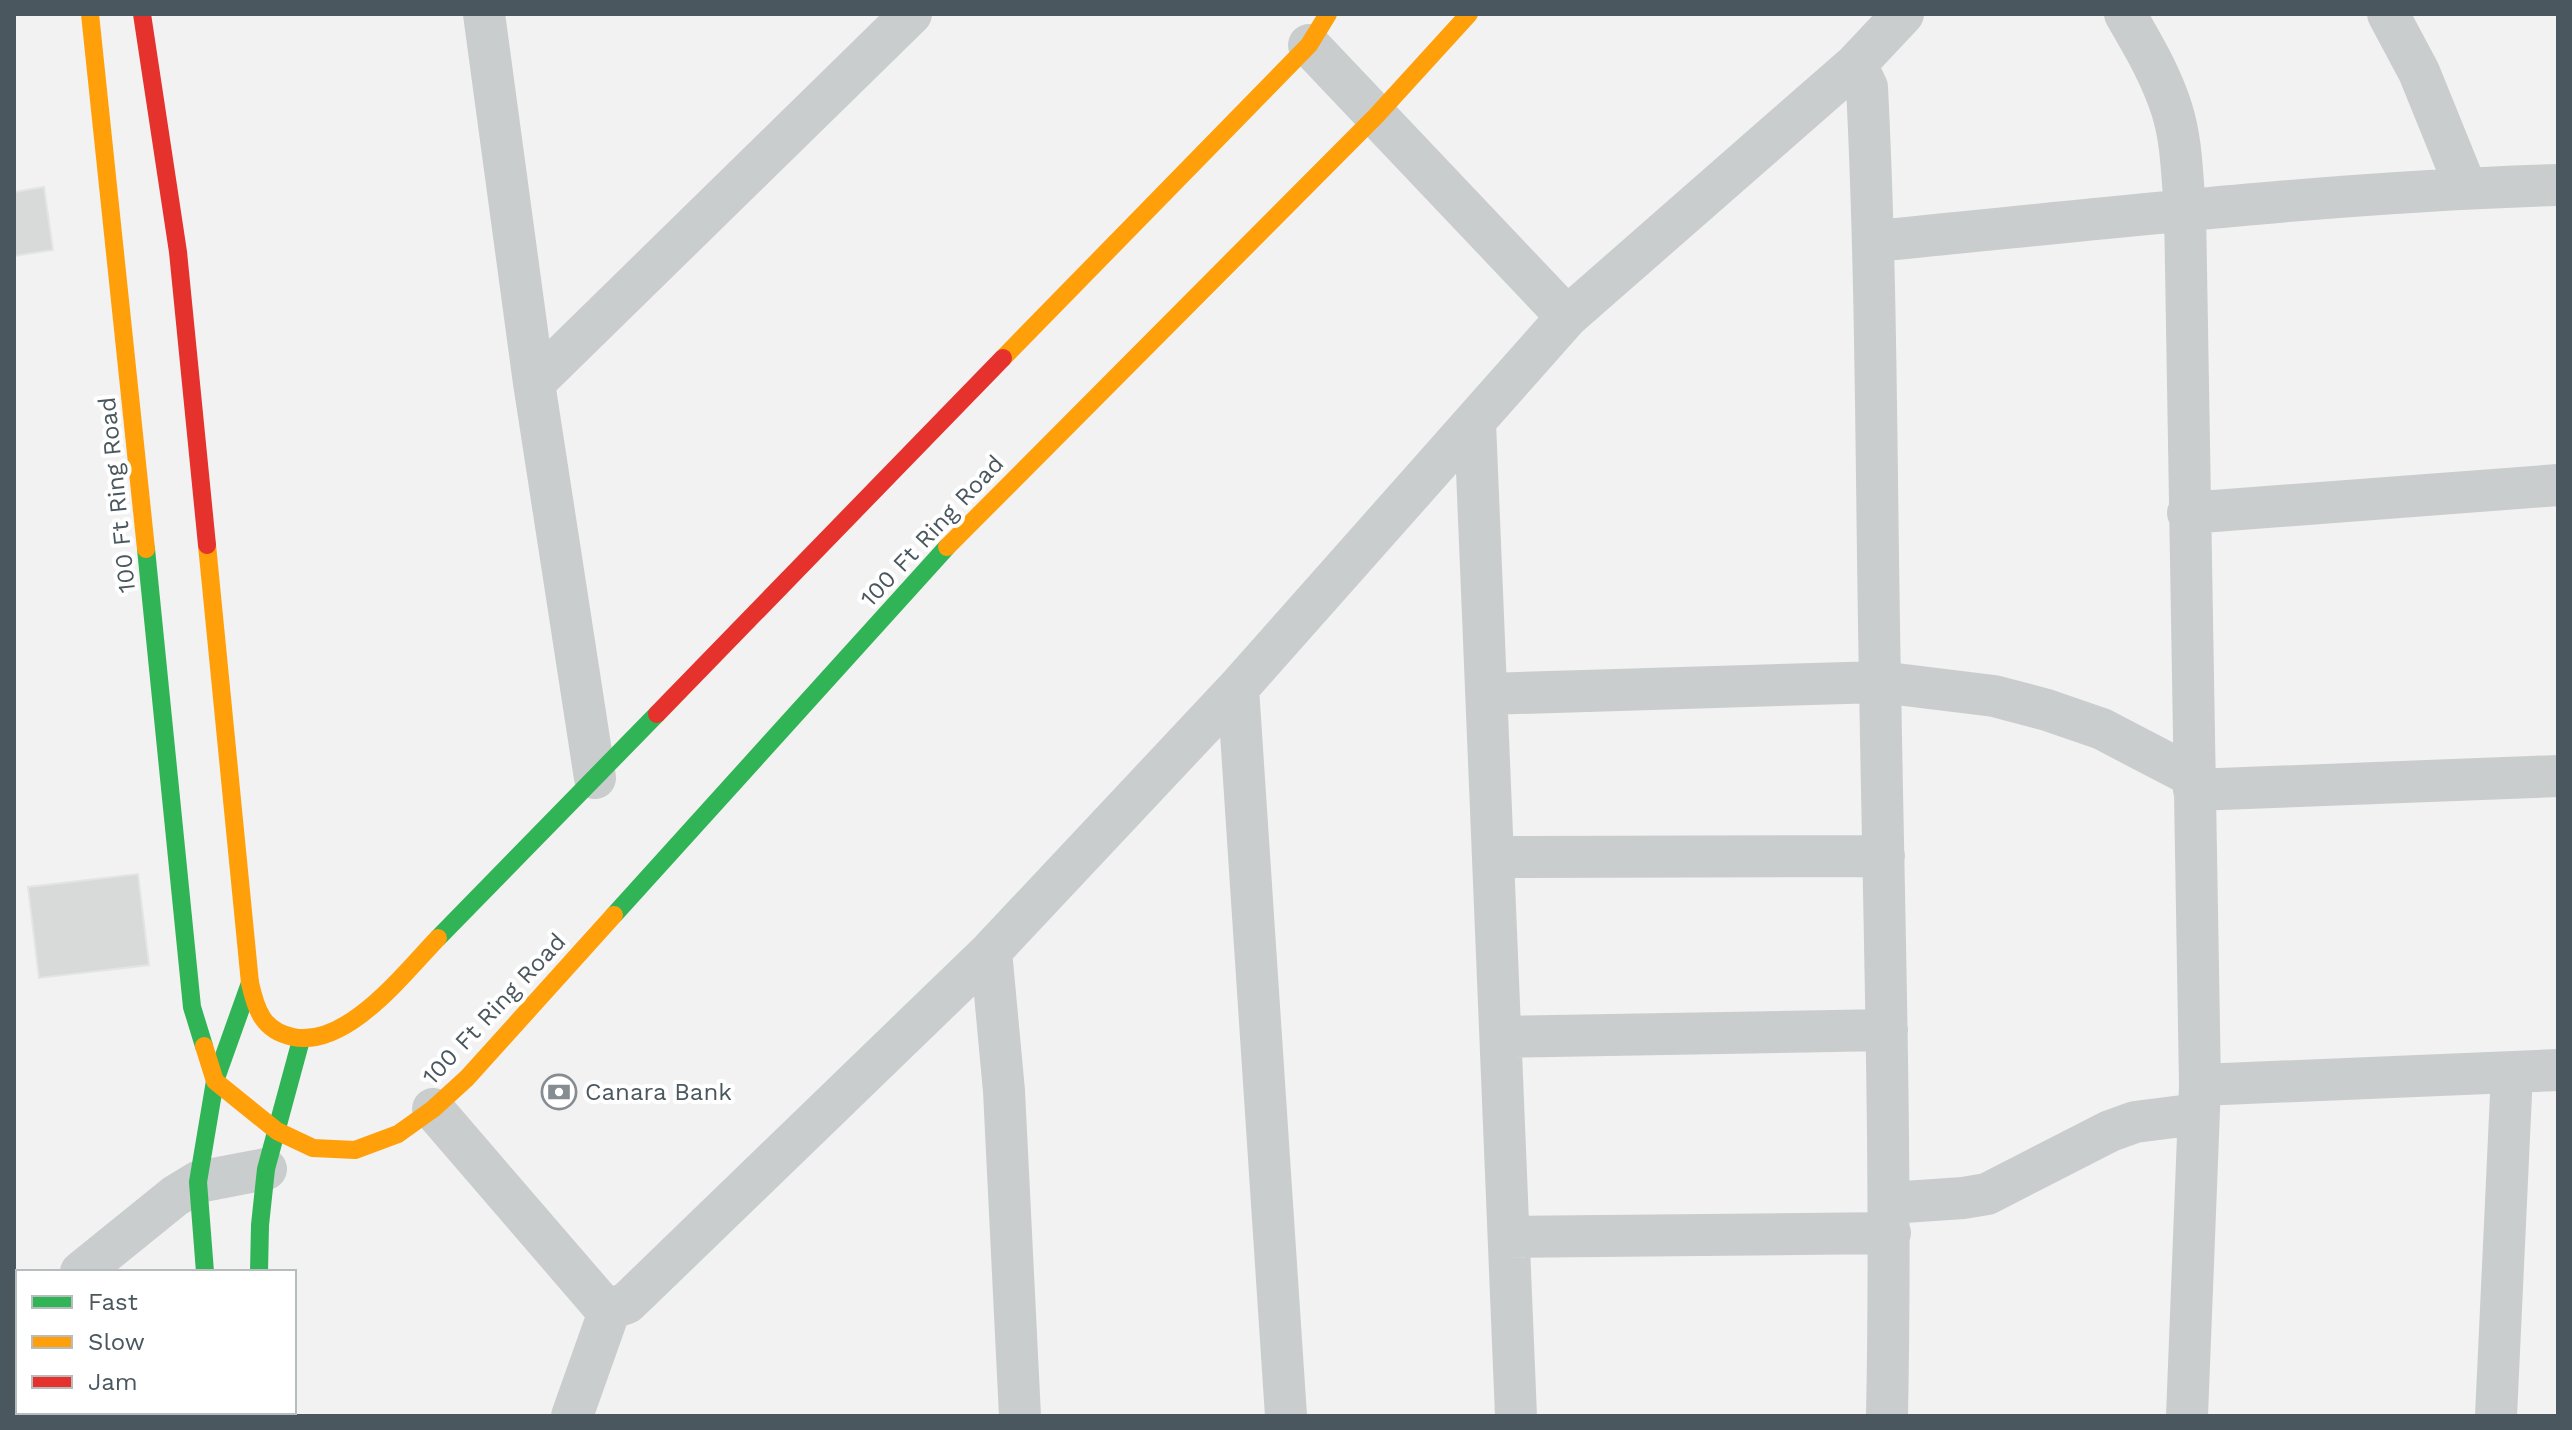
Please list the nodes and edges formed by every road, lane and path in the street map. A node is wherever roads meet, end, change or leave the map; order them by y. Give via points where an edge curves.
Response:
1 (90, 14) edge
2 (142, 14) edge
3 (484, 14) edge
4 (911, 14) edge
5 (1469, 14) edge
6 (1903, 14) edge
7 (2125, 14) edge
8 (2388, 14) edge
9 (1318, 30) edge
10 (1856, 64) junction
11 (1376, 116) junction
12 (2558, 185) edge
13 (2466, 188) junction
14 (2185, 210) junction
15 (1875, 241) junction
16 (1567, 317) junction
17 (534, 383) junction
18 (1475, 422) junction
19 (2558, 485) edge
20 (2188, 513) junction
21 (1880, 682) junction
22 (1238, 688) junction
23 (1487, 694) junction
24 (2558, 776) edge
25 (595, 778) junction
26 (2194, 784) junction
27 (1884, 856) junction
28 (1495, 857) junction
29 (991, 951) junction
30 (250, 983) junction
31 (1887, 1030) junction
32 (1501, 1037) junction
33 (301, 1040) junction
34 (2558, 1070) edge
35 (2512, 1073) junction
36 (215, 1081) junction
37 (2199, 1100) junction
38 (433, 1109) junction
39 (271, 1150) junction
40 (198, 1182) junction
41 (1890, 1218) junction
42 (1509, 1237) junction
43 (83, 1270) edge
44 (205, 1270) edge
45 (259, 1270) edge
46 (610, 1309) junction
47 (572, 1416) edge
48 (1020, 1416) edge
49 (1286, 1416) edge
50 (1516, 1416) edge
51 (1887, 1416) edge
52 (2187, 1416) edge
53 (2496, 1416) edge

1 - 36 main road, 100 Ft Ring Road via 192,1007
2 - 30 main road via 178,252
3 - 17 street
4 - 17 street
5 - 11 main road, 100 Ft Ring Road
6 - 10 street
7 - 14 street via 2152,59 2172,112
8 - 13 street via 2419,72
9 - 11 street
9 - 25 main road
10 - 15 street via 1867,87
10 - 16 street
11 - 16 street
11 - 38 main road, 100 Ft Ring Road via 952,542 467,1078
12 - 13 street
13 - 14 street
14 - 15 street
14 - 20 street
15 - 21 street
16 - 18 street
17 - 25 street
18 - 22 street
18 - 23 street
19 - 20 street
20 - 26 street
21 - 23 street
21 - 26 street via 1994,696 2047,710 2102,729
21 - 27 street
22 - 29 street
22 - 49 street
23 - 28 street
24 - 26 street
25 - 33 main road via 382,996 352,1022 321,1038
26 - 37 street
27 - 28 street
27 - 31 street
28 - 32 street
29 - 46 street via 627,1303
29 - 48 street via 1004,1091
30 - 33 main road via 259,1016 271,1030
30 - 36 main road
31 - 32 street
31 - 41 street
32 - 42 street
33 - 39 main road
34 - 35 street
35 - 37 street
35 - 53 street
36 - 39 main road, 100 Ft Ring Road
36 - 40 main road
37 - 41 street via 2110,1131 1987,1194
37 - 52 street
38 - 39 main road, 100 Ft Ring Road via 398,1134 355,1150
38 - 46 street
39 - 40 street
39 - 45 main road
40 - 43 street
40 - 44 main road
41 - 42 street
41 - 51 street
42 - 50 street
46 - 47 street

